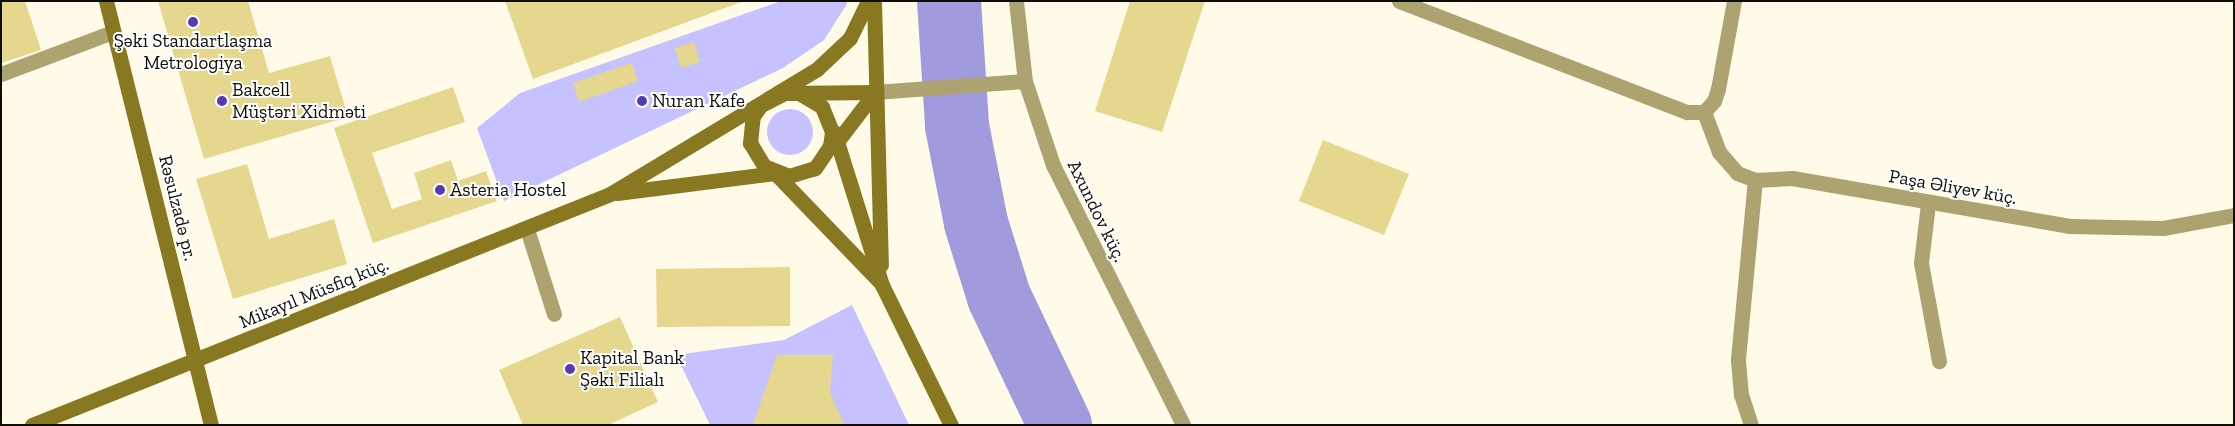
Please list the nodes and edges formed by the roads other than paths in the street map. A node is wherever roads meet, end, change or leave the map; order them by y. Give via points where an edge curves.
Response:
1 (106, 1) edge
2 (868, 1) edge
3 (874, 1) edge
4 (1016, 1) edge
5 (1399, 1) edge
6 (1734, 1) edge
7 (113, 32) junction
8 (1, 74) edge
9 (1025, 81) junction
10 (875, 92) junction
11 (778, 95) junction
12 (1704, 112) junction
13 (829, 119) junction
14 (837, 141) junction
15 (824, 158) junction
16 (775, 173) junction
17 (1755, 180) junction
18 (610, 194) junction
19 (1928, 204) junction
20 (2234, 215) edge
21 (527, 229) junction
22 (882, 284) junction
23 (554, 314) dead end
24 (196, 361) junction
25 (1939, 361) dead end
26 (32, 425) edge
27 (211, 425) edge
28 (951, 425) edge
29 (1183, 425) edge
30 (1751, 425) edge

1 - 7 main road, Rəsulzadə pr.
2 - 11 main road via 850,38 834,55
3 - 10 main road
4 - 9 street, Axundov küç.
5 - 12 street via 1687,112
6 - 12 street via 1718,89 1714,101
7 - 8 street
7 - 24 main road, Rəsulzadə pr.
9 - 10 street
9 - 29 street, Axundov küç. via 1053,165
10 - 11 main road
10 - 14 main road
10 - 22 main road
11 - 13 main road via 799,93 812,99
11 - 16 main road via 753,116 750,143 764,166
11 - 18 main road
12 - 17 street via 1719,152 1737,173
13 - 14 main road
13 - 15 main road via 830,146
14 - 15 main road
14 - 22 main road
15 - 16 main road via 802,174
16 - 18 main road
16 - 22 main road
17 - 19 street, Paşa Əliyev küç. via 1792,178
17 - 30 street via 1738,359 1741,395
18 - 21 main road, Mikayıl Müsfiq küç.
19 - 20 street, Paşa Əliyev küç. via 2070,226 2163,228
19 - 25 street via 1921,263
21 - 23 street
21 - 24 main road, Mikayıl Müsfiq küç.
22 - 28 main road
24 - 26 main road, Mikayıl Müsfiq küç.
24 - 27 main road, Rəsulzadə pr.

